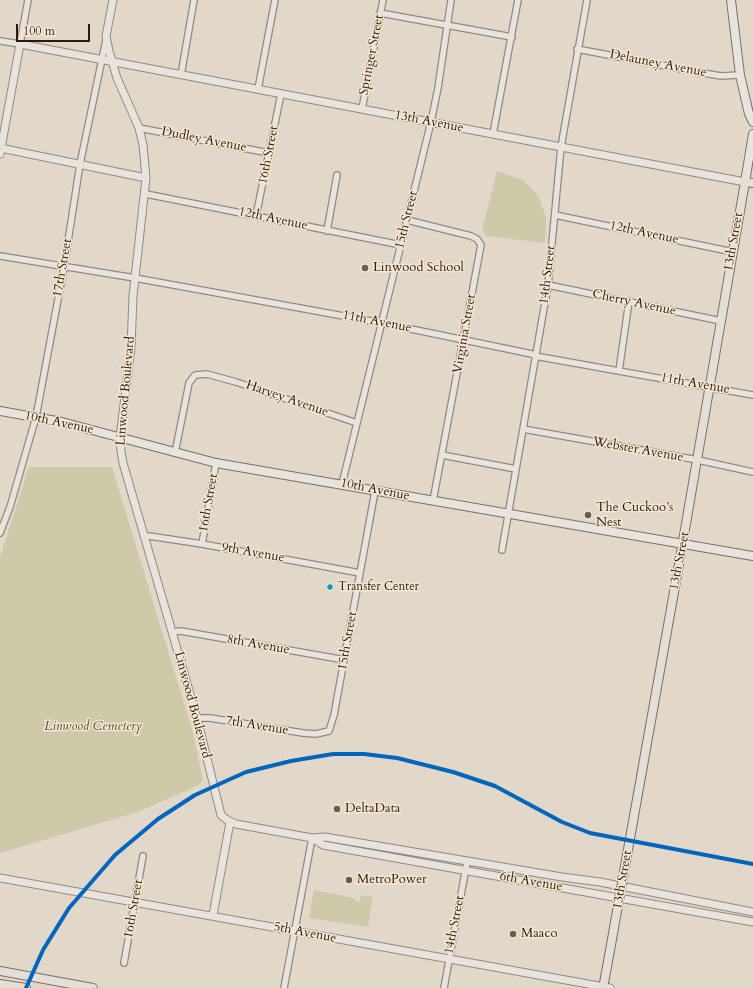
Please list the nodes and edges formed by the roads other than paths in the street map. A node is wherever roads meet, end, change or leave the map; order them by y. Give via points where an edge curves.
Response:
1 (28, 0) edge
2 (113, 0) edge
3 (194, 0) edge
4 (275, 0) edge
5 (383, 0) edge
6 (451, 0) edge
7 (518, 0) edge
8 (587, 0) edge
9 (731, 0) edge
10 (380, 13) junction
11 (446, 26) junction
12 (106, 36) junction
13 (512, 37) junction
14 (0, 41) edge
15 (20, 44) junction
16 (578, 49) junction
17 (102, 60) junction
18 (112, 62) junction
19 (181, 75) junction
20 (740, 75) junction
21 (258, 89) junction
22 (281, 94) junction
23 (362, 109) junction
24 (431, 122) junction
25 (753, 122) edge
26 (139, 128) junction
27 (493, 134) junction
28 (753, 134) edge
29 (561, 147) junction
30 (0, 150) edge
31 (269, 154) junction
32 (80, 164) junction
33 (337, 175) dead end
34 (146, 178) junction
35 (749, 182) edge
36 (146, 194) junction
37 (555, 215) junction
38 (256, 216) junction
39 (407, 220) junction
40 (327, 231) junction
41 (401, 245) junction
42 (733, 252) junction
43 (0, 256) edge
44 (64, 267) junction
45 (135, 278) junction
46 (548, 285) junction
47 (629, 301) junction
48 (721, 321) junction
49 (382, 323) junction
50 (463, 340) junction
51 (535, 356) junction
52 (619, 371) junction
53 (710, 387) junction
54 (753, 395) edge
55 (0, 411) edge
56 (36, 417) junction
57 (357, 423) junction
58 (523, 429) junction
59 (120, 438) junction
60 (175, 453) junction
61 (442, 456) junction
62 (698, 460) junction
63 (216, 462) junction
64 (516, 469) junction
65 (753, 472) edge
66 (342, 484) junction
67 (375, 491) junction
68 (433, 501) junction
69 (508, 515) junction
70 (0, 533) edge
71 (145, 537) junction
72 (202, 544) junction
73 (683, 545) junction
74 (502, 550) dead end
75 (753, 556) edge
76 (360, 573) junction
77 (172, 632) junction
78 (345, 660) junction
79 (198, 718) junction
80 (318, 734) joint
81 (230, 822) junction
82 (312, 838) junction
83 (143, 856) dead end
84 (468, 862) junction
85 (466, 870) junction
86 (0, 878) edge
87 (135, 902) junction
88 (753, 912) edge
89 (213, 916) junction
90 (753, 922) edge
91 (295, 930) junction
92 (449, 960) junction
93 (124, 963) dead end
94 (2, 971) edge
95 (0, 984) edge
96 (26, 988) edge
97 (93, 988) edge
98 (284, 988) edge
99 (444, 988) edge
100 (605, 988) edge

1 - 15 street
2 - 12 street, 17th Street
3 - 19 street
4 - 21 street
5 - 10 street, Springer Street
6 - 11 street, 15th Street
7 - 13 street
8 - 16 street, 14th Street
9 - 20 main road
10 - 11 street
10 - 23 street, Springer Street
11 - 13 street
11 - 24 street, 15th Street
12 - 17 street, 17th Street
12 - 18 street
13 - 27 street
14 - 15 street, 13th Avenue
15 - 17 street, 13th Avenue
15 - 30 street
16 - 20 street, Delauney Avenue via 721,76
16 - 29 street, 14th Street
17 - 18 street, 13th Avenue
17 - 32 street, 17th Street
18 - 19 street, 13th Avenue
18 - 26 street, Linwood Boulevard
19 - 21 street, 13th Avenue
20 - 25 main road
21 - 22 street, 13th Avenue
22 - 23 street, 13th Avenue
22 - 31 street, 16th Street
23 - 24 street, 13th Avenue
24 - 27 street, 13th Avenue
24 - 39 street, 15th Street
26 - 31 street, Dudley Avenue
26 - 34 street, Linwood Boulevard
27 - 29 street, 13th Avenue
28 - 35 main road, 13th Street
29 - 35 street, 13th Avenue
29 - 37 street, 14th Street
30 - 32 street
31 - 38 street, 16th Street
32 - 34 street
32 - 44 street, 17th Street
33 - 40 street
34 - 36 street, Linwood Boulevard
35 - 42 main road, 13th Street
36 - 38 street, 12th Avenue
36 - 45 street, Linwood Boulevard
37 - 42 street, 12th Avenue
37 - 46 street, 14th Street
38 - 40 street, 12th Avenue
39 - 41 street, 15th Street
39 - 50 street, Virginia Street via 471,236 480,242
40 - 41 street, 12th Avenue
41 - 49 street, 15th Street
42 - 48 main road, 13th Street
43 - 44 street, 11th Avenue
44 - 45 street, 11th Avenue
44 - 56 street, 17th Street
45 - 49 street, 11th Avenue
45 - 59 street, Linwood Boulevard
46 - 47 street, Cherry Avenue
46 - 51 street, 14th Street
47 - 48 street, Cherry Avenue
47 - 52 street
48 - 53 main road, 13th Street
49 - 50 street, 11th Avenue
49 - 57 street, 15th Street
50 - 51 street, 11th Avenue
50 - 61 street, Virginia Street
51 - 52 street, 11th Avenue
51 - 58 street, 14th Street
52 - 53 street, 11th Avenue
53 - 54 street, 11th Avenue
53 - 62 main road, 13th Street
55 - 56 main road, 10th Avenue
56 - 59 main road, 10th Avenue via 81,426
56 - 70 street, 17th Street
57 - 60 street, Harvey Avenue via 217,376 195,375 189,383
57 - 66 street, 15th Street
58 - 62 street, Webster Avenue
58 - 64 street, 14th Street
59 - 60 main road, 10th Avenue
59 - 71 street, Linwood Boulevard via 123,463
60 - 63 main road, 10th Avenue
61 - 64 street
61 - 68 street, Virginia Street
62 - 65 street, Webster Avenue
62 - 73 main road, 13th Street
63 - 66 main road, 10th Avenue
63 - 72 street, 16th Street
64 - 69 street, 14th Street
66 - 67 main road, 10th Avenue
67 - 68 main road, 10th Avenue
67 - 76 street, 15th Street
68 - 69 main road, 10th Avenue
69 - 73 main road, 10th Avenue
69 - 74 street, 14th Street
71 - 72 street, 9th Avenue
71 - 77 street, Linwood Boulevard
72 - 76 street, 9th Avenue
73 - 75 main road, 10th Avenue
73 - 100 main road, 13th Street, bridge
76 - 78 street, 15th Street
77 - 78 street, 8th Avenue via 181,631
77 - 79 street, Linwood Boulevard
78 - 80 street, 15th Street via 329,731
79 - 80 street, 7th Avenue
79 - 81 street, Linwood Boulevard via 219,810
81 - 82 street, 6th Avenue
81 - 89 street
82 - 84 street, 6th Avenue via 325,837
82 - 85 street, 6th Avenue via 323,845
82 - 91 street
83 - 87 street, 16th Street
84 - 85 street, 14th Street
84 - 88 street, 6th Avenue via 634,888
85 - 90 street, 6th Avenue
85 - 92 street, 14th Street
86 - 87 street, 5th Avenue
87 - 89 street, 5th Avenue
87 - 93 street, 16th Street
89 - 91 street, 5th Avenue
91 - 92 street, 5th Avenue
91 - 98 street
92 - 99 street, 14th Street
92 - 100 street, 5th Avenue
94 - 97 main road
95 - 96 main road

